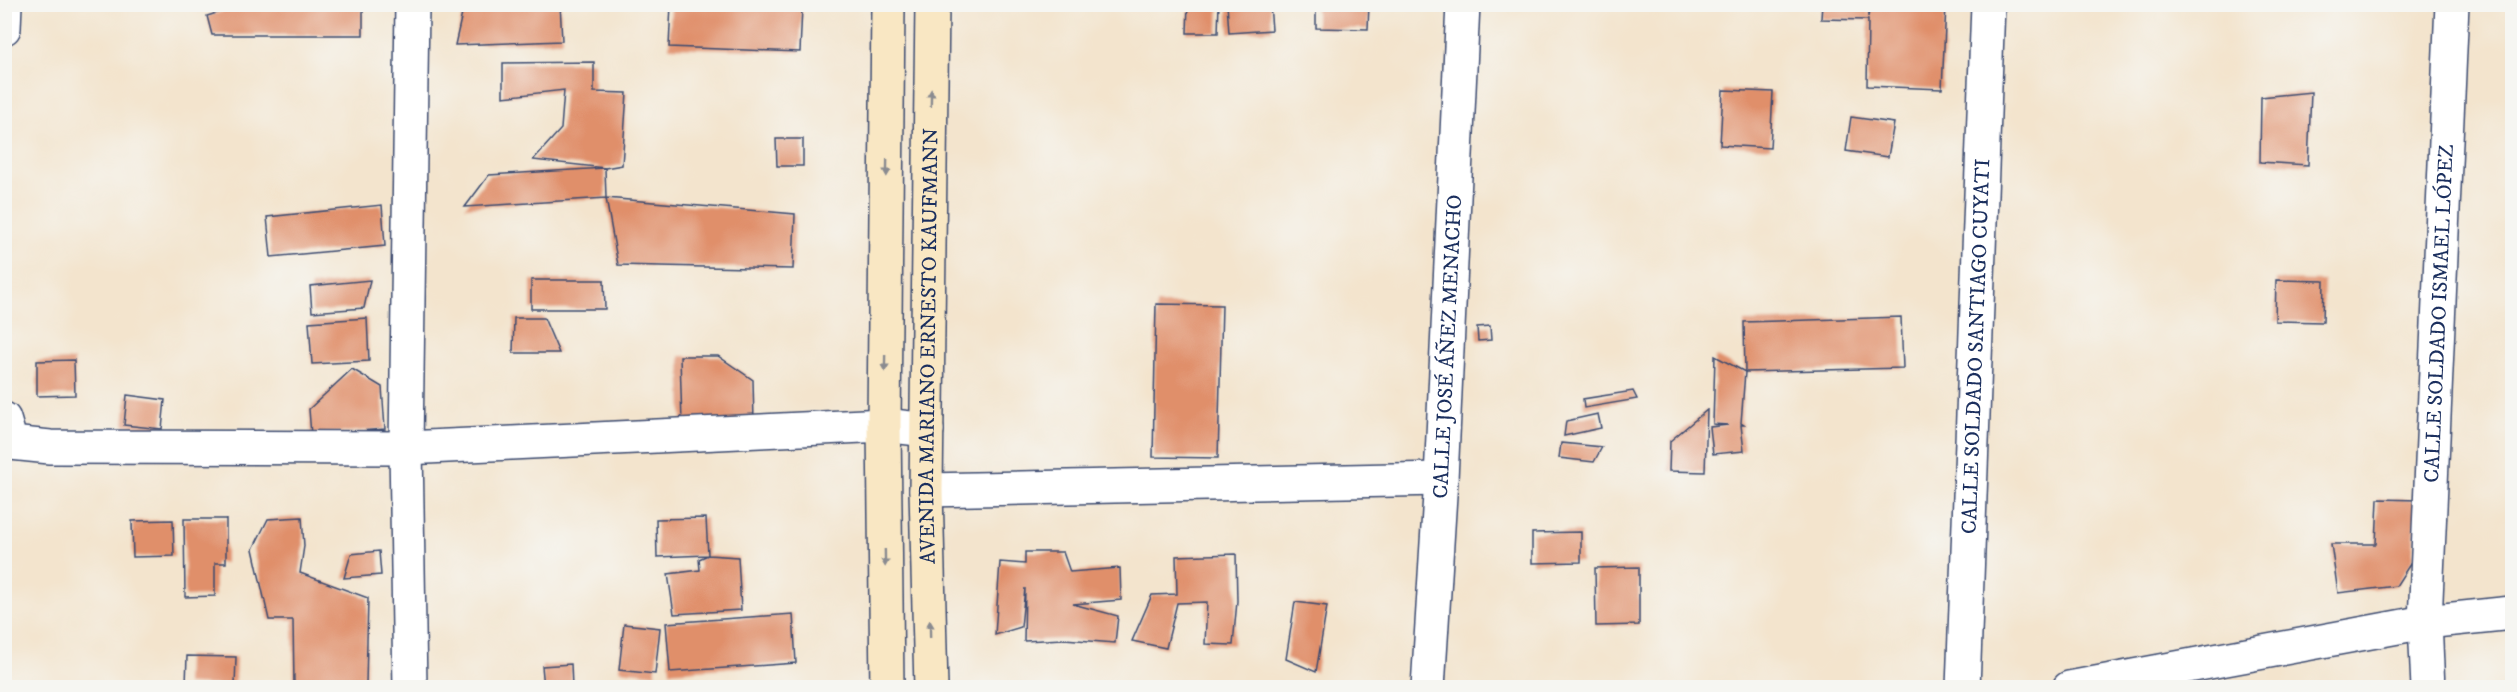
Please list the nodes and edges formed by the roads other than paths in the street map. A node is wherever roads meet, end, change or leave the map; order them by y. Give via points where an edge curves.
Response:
1 (5, 4) edge
2 (412, 4) edge
3 (888, 4) edge
4 (932, 4) edge
5 (1463, 4) edge
6 (1988, 4) edge
7 (2452, 4) edge
8 (4, 28) edge
9 (4, 419) edge
10 (884, 425) junction
11 (927, 429) junction
12 (406, 447) junction
13 (1441, 479) junction
14 (926, 490) junction
15 (2512, 613) edge
16 (2425, 622) junction
17 (410, 687) edge
18 (887, 687) edge
19 (931, 687) edge
20 (1428, 687) edge
21 (1964, 687) edge
22 (2069, 687) edge
23 (2428, 687) edge

1 - 8 street
2 - 12 street
3 -> 10 main road, AVENIDA MARIANO ERNESTO KAUFMANN
11 -> 4 main road, AVENIDA MARIANO ERNESTO KAUFMANN
5 - 13 street, CALLE JOSÉ ÁÑEZ MENACHO
6 - 21 street, CALLE SOLDADO SANTIAGO CUYATI
7 - 16 street, CALLE SOLDADO ISMAEL LÓPEZ
9 - 12 street via 11,443 50,447
10 - 11 street
10 - 12 street
10 -> 18 main road, AVENIDA MARIANO ERNESTO KAUFMANN
11 - 14 main road, AVENIDA MARIANO ERNESTO KAUFMANN
12 - 17 street
13 - 14 street
13 - 20 street, CALLE JOSÉ ÁÑEZ MENACHO
19 -> 14 main road, AVENIDA MARIANO ERNESTO KAUFMANN
15 - 16 street
16 - 22 street
16 - 23 street, CALLE SOLDADO ISMAEL LÓPEZ

